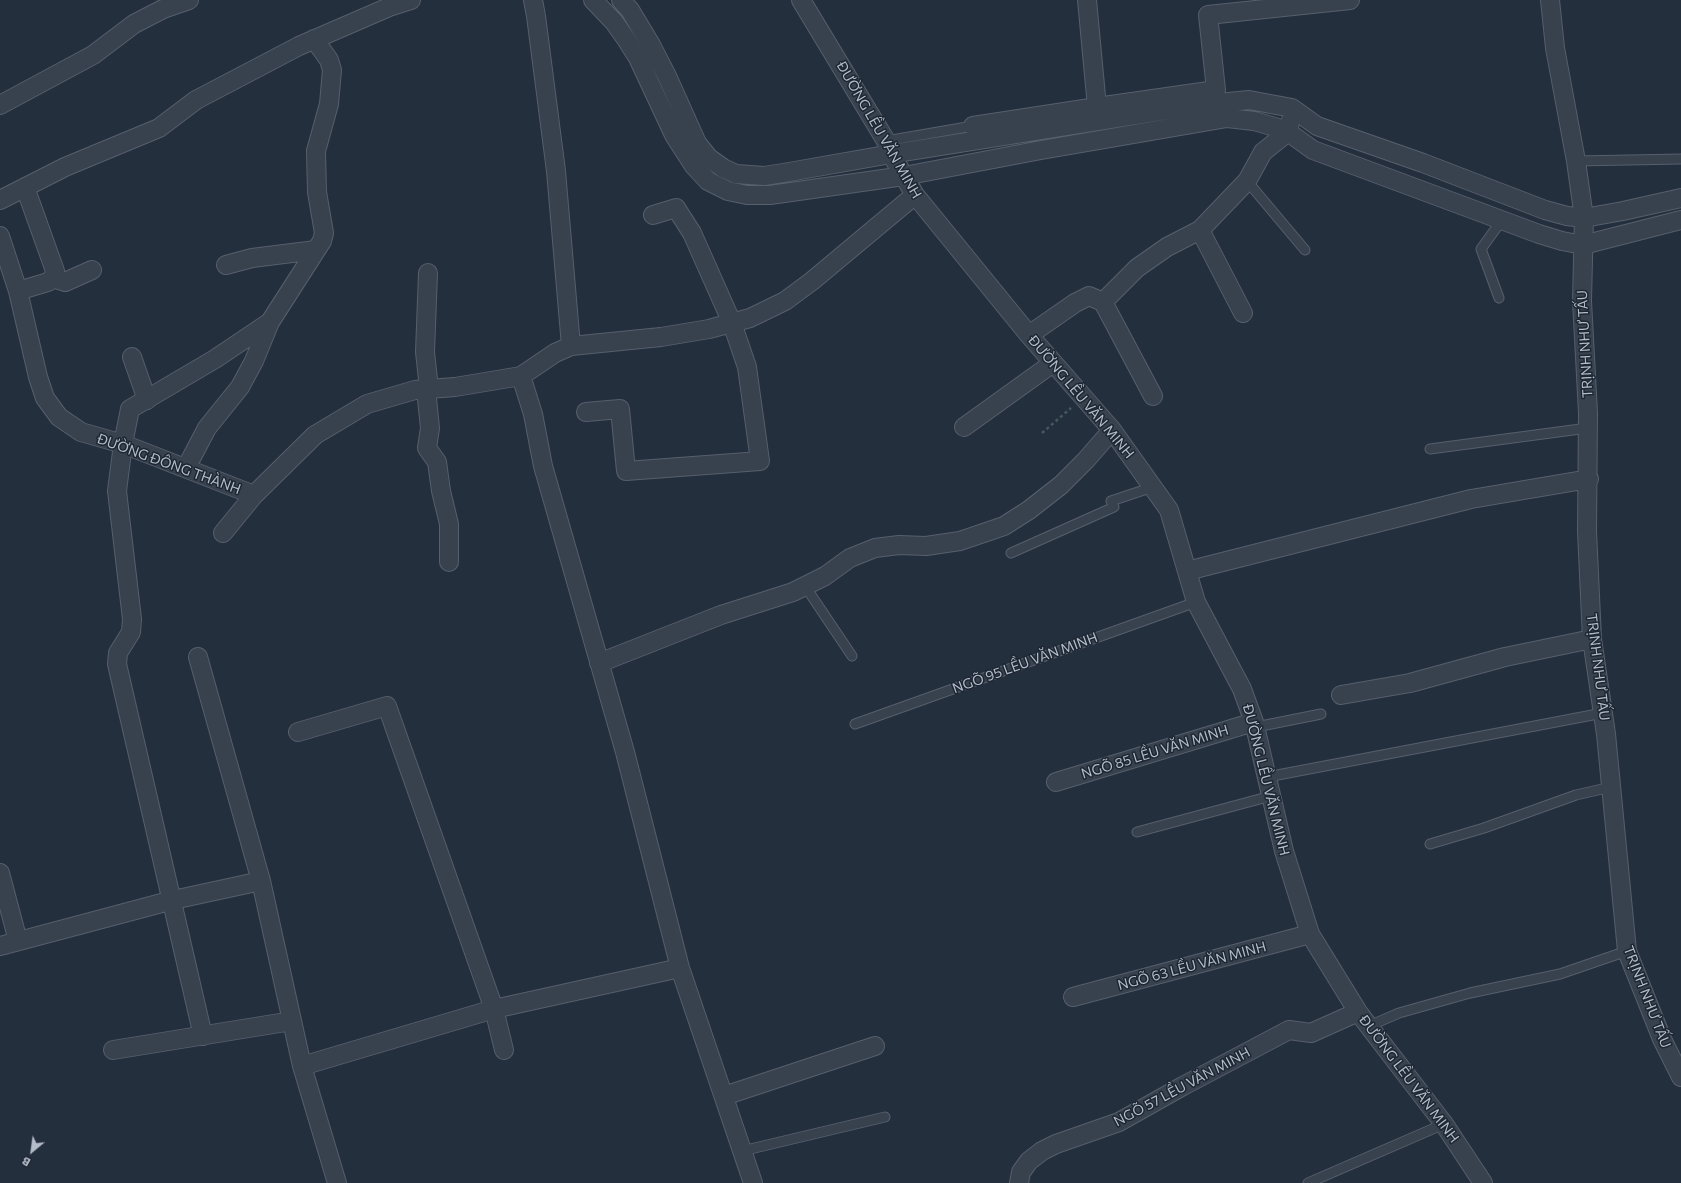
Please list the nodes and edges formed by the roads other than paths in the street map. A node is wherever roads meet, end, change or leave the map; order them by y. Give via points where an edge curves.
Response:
1 (189, 0) edge
2 (411, 0) edge
3 (533, 0) edge
4 (593, 0) edge
5 (621, 0) edge
6 (801, 0) edge
7 (1087, 0) edge
8 (1350, 0) edge
9 (1550, 0) edge
10 (314, 40) junction
11 (676, 98) junction
12 (0, 105) edge
13 (660, 106) junction
14 (1097, 107) junction
15 (1292, 108) junction
16 (973, 126) joint
17 (1288, 132) junction
18 (888, 147) junction
19 (1681, 159) edge
20 (1576, 161) junction
21 (904, 176) junction
22 (1247, 181) junction
23 (26, 187) junction
24 (915, 195) junction
25 (1681, 198) edge
26 (0, 200) edge
27 (652, 216) dead end
28 (1584, 218) junction
29 (1502, 220) junction
30 (1681, 220) edge
31 (1200, 230) junction
32 (0, 236) edge
33 (1583, 245) junction
34 (316, 250) junction
35 (1306, 250) dead end
36 (226, 264) dead end
37 (92, 270) dead end
38 (428, 273) dead end
39 (53, 278) junction
40 (18, 291) junction
41 (1499, 298) dead end
42 (1104, 302) junction
43 (1243, 313) dead end
44 (270, 322) junction
45 (732, 322) junction
46 (1030, 335) junction
47 (571, 346) junction
48 (132, 357) dead end
49 (1054, 363) junction
50 (521, 376) junction
51 (428, 389) junction
52 (1153, 396) dead end
53 (147, 400) junction
54 (586, 412) dead end
55 (964, 428) dead end
56 (1588, 428) junction
57 (1112, 430) junction
58 (123, 444) junction
59 (1430, 449) dead end
60 (186, 468) junction
61 (1589, 480) junction
62 (1153, 487) junction
63 (254, 495) junction
64 (223, 533) dead end
65 (1011, 553) dead end
66 (449, 562) dead end
67 (1187, 570) junction
68 (805, 586) junction
69 (1196, 602) junction
70 (1592, 639) junction
71 (852, 656) dead end
72 (198, 658) dead end
73 (599, 663) junction
74 (1341, 695) dead end
75 (1603, 713) junction
76 (1321, 714) dead end
77 (855, 724) dead end
78 (1255, 724) junction
79 (298, 732) dead end
80 (1267, 777) junction
81 (1056, 782) dead end
82 (1611, 787) junction
83 (1271, 796) junction
84 (1137, 832) dead end
85 (1430, 844) dead end
86 (0, 873) edge
87 (261, 881) junction
88 (173, 900) junction
89 (1310, 934) junction
90 (18, 941) junction
91 (0, 946) edge
92 (1627, 951) junction
93 (680, 968) junction
94 (1073, 997) dead end
95 (494, 1009) junction
96 (1358, 1012) junction
97 (292, 1021) junction
98 (1369, 1026) junction
99 (203, 1036) junction
100 (875, 1046) dead end
101 (113, 1050) dead end
102 (504, 1050) dead end
103 (302, 1066) junction
104 (1681, 1077) edge
105 (724, 1096) junction
106 (885, 1117) dead end
107 (1444, 1124) junction
108 (742, 1151) junction
109 (337, 1183) edge
110 (753, 1183) edge
111 (1019, 1183) edge
112 (1308, 1183) edge
113 (1483, 1183) edge

1 - 12 street via 163,9 134,24 93,55
2 - 10 street
3 - 47 street via 556,171
4 - 13 street via 626,39 638,58
5 - 11 street via 651,45
6 - 18 street, ĐƯỜNG LỀU VĂN MINH
7 - 14 street
8 - 14 street via 1208,16 1216,90
9 - 20 street, TRỊNH NHƯ TẤU via 1555,48
10 - 23 street via 196,100 159,128 65,167
10 - 34 street via 329,60 332,70 329,104 316,151 317,192 324,233
11 - 13 street
11 - 18 street via 697,143 709,158 736,174 764,176
13 - 21 street via 674,135 694,166 708,181 728,190 747,195 770,195
14 - 16 street
15 - 17 street
15 - 18 street via 1249,100
15 - 28 street via 1317,126 1545,210
16 - 18 lane
17 - 21 street via 1254,120 1227,118
17 - 22 street via 1263,152
17 - 29 street via 1313,150
18 - 21 street, ĐƯỜNG LỀU VĂN MINH
19 - 20 lane
20 - 28 street, TRỊNH NHƯ TẤU
21 - 24 street, ĐƯỜNG LỀU VĂN MINH
22 - 31 street
22 - 35 lane
23 - 26 street
23 - 39 street via 55,271
24 - 45 street, ĐƯỜNG ĐÔNG THÀNH via 785,301 750,318
24 - 46 street, ĐƯỜNG LỀU VĂN MINH
25 - 28 street
27 - 45 street via 676,208 692,234
28 - 33 street, TRỊNH NHƯ TẤU
29 - 33 street via 1551,238
29 - 41 lane via 1481,249
30 - 33 street
31 - 42 street via 1166,247 1137,268
31 - 43 street
32 - 40 street, ĐƯỜNG ĐÔNG THÀNH
33 - 56 street, TRỊNH NHƯ TẤU via 1582,301
34 - 36 street
34 - 44 street
37 - 39 street via 65,282
38 - 51 street via 425,352
39 - 40 street via 48,282
40 - 58 street, ĐƯỜNG ĐÔNG THÀNH via 45,398 68,425 81,432
42 - 46 street via 1089,296 1074,302
42 - 52 street
44 - 53 street via 215,360
44 - 60 street via 254,362 240,386 207,428
45 - 47 street, ĐƯỜNG ĐÔNG THÀNH via 661,337
45 - 54 street via 747,367 760,461 626,471 620,409
46 - 49 street, ĐƯỜNG LỀU VĂN MINH
47 - 50 street, ĐƯỜNG ĐÔNG THÀNH
48 - 53 street
49 - 55 street
49 - 57 street, ĐƯỜNG LỀU VĂN MINH
50 - 51 street, ĐƯỜNG ĐÔNG THÀNH
50 - 73 street via 533,414 543,466
51 - 63 street, ĐƯỜNG ĐÔNG THÀNH via 415,390 367,404 315,435
51 - 66 street via 430,428 427,448 437,462 449,524
53 - 58 street via 130,410
56 - 59 lane
56 - 61 street, TRỊNH NHƯ TẤU
57 - 62 street, ĐƯỜNG LỀU VĂN MINH
57 - 68 street via 1061,485 1004,526 960,541 926,546 899,545 875,548 850,558 825,576
58 - 60 street, ĐƯỜNG ĐÔNG THÀNH
58 - 88 street via 117,491 132,619 131,632 118,654 117,664
60 - 63 street, ĐƯỜNG ĐÔNG THÀNH
61 - 67 street via 1471,499
61 - 70 street, TRỊNH NHƯ TẤU via 1587,531
62 - 65 lane via 1111,501 1114,507
62 - 67 street, ĐƯỜNG LỀU VĂN MINH via 1169,510
63 - 64 street
67 - 69 street, ĐƯỜNG LỀU VĂN MINH
68 - 71 lane
68 - 73 street via 721,615
69 - 77 lane, NGÕ 95 LỀU VĂN MINH
69 - 78 street, ĐƯỜNG LỀU VĂN MINH via 1242,689
70 - 74 street via 1505,657 1410,683
70 - 75 street, TRỊNH NHƯ TẤU
72 - 87 street
73 - 93 street via 625,752
75 - 80 lane
75 - 82 street, TRỊNH NHƯ TẤU
76 - 78 lane
78 - 80 street, ĐƯỜNG LỀU VĂN MINH
78 - 81 street, NGÕ 85 LỀU VĂN MINH
79 - 95 street via 387,706
80 - 83 street, ĐƯỜNG LỀU VĂN MINH
82 - 85 lane via 1576,795 1484,828
82 - 92 street, TRỊNH NHƯ TẤU
83 - 84 lane
83 - 89 street, ĐƯỜNG LỀU VĂN MINH via 1284,851
86 - 90 street
87 - 88 street
87 - 97 street
88 - 90 street
88 - 99 street
89 - 94 street, NGÕ 63 LỀU VĂN MINH
89 - 96 street, ĐƯỜNG LỀU VĂN MINH
90 - 91 street
92 - 98 lane via 1560,974 1470,993 1399,1013
92 - 104 street, TRỊNH NHƯ TẤU via 1662,1039
93 - 95 street
93 - 105 street
95 - 102 street
95 - 103 street
96 - 98 street, ĐƯỜNG LỀU VĂN MINH
96 - 111 street, NGÕ 57 LỀU VĂN MINH via 1311,1033 1289,1030 1119,1122 1042,1151 1029,1161 1021,1172
97 - 99 street
97 - 103 street
98 - 107 street, ĐƯỜNG LỀU VĂN MINH
99 - 101 street
100 - 105 street
103 - 109 street
105 - 108 street
106 - 108 lane
107 - 112 lane
107 - 113 street, ĐƯỜNG LỀU VĂN MINH
108 - 110 street

